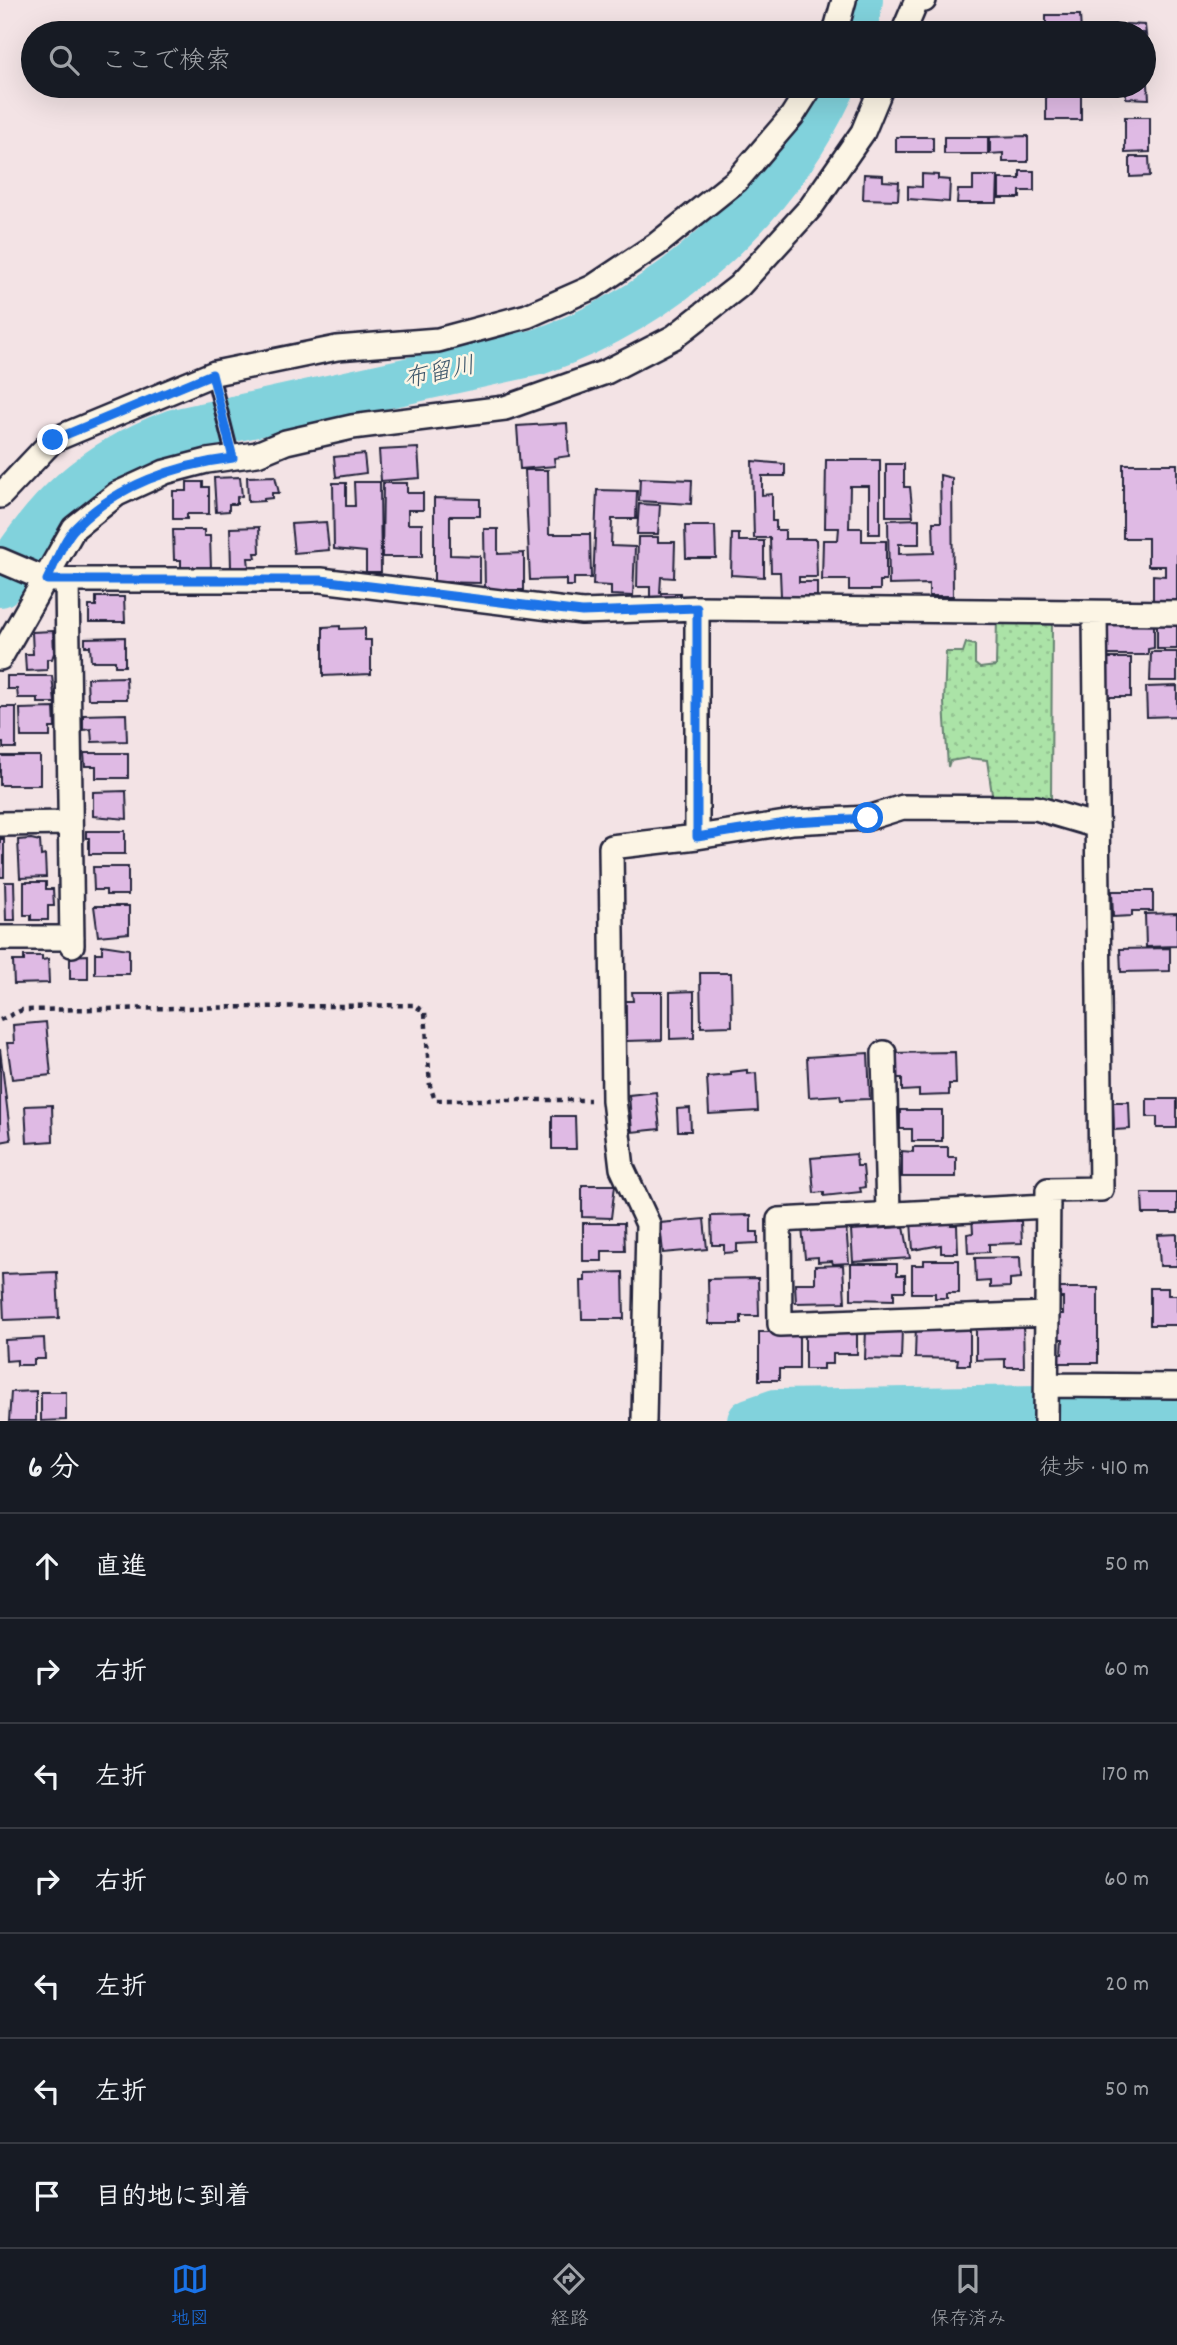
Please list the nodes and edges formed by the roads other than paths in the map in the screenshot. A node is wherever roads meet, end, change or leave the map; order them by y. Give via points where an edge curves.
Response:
1 (844, 0) edge
2 (924, 0) edge
3 (838, 21) edge
4 (908, 21) edge
5 (803, 98) edge
6 (877, 98) edge
7 (213, 377) junction
8 (233, 455) junction
9 (0, 496) edge
10 (0, 560) edge
11 (50, 578) junction
12 (697, 608) junction
13 (1095, 612) junction
14 (1177, 613) edge
15 (0, 658) edge
16 (70, 823) junction
17 (0, 824) edge
18 (1097, 827) junction
19 (697, 837) junction
20 (0, 938) edge
21 (884, 1053) dead end
22 (1048, 1206) junction
23 (888, 1214) junction
24 (1047, 1314) junction
25 (1047, 1385) junction
26 (1177, 1386) edge
27 (644, 1421) edge
28 (1046, 1421) edge

1 - 3 street
2 - 4 street via 917,0
5 - 7 street via 737,180 656,245 593,287 527,316 438,340 337,348
6 - 8 street via 863,132 811,207 739,286 674,337 607,372 505,408 352,427
7 - 8 lane
7 - 9 street via 53,440
8 - 11 street via 165,472 117,494 74,528
10 - 11 street
11 - 12 street via 321,580 582,612
11 - 15 street
11 - 16 street
12 - 13 street
12 - 19 street
13 - 14 street
13 - 18 street
16 - 17 street
16 - 20 street via 72,941
18 - 19 street via 1036,808 903,807 868,818 792,822
18 - 22 street via 1101,1189 1048,1190
19 - 27 street via 611,846 614,1100 622,1168 648,1224
21 - 23 street
22 - 23 street
22 - 24 street
23 - 24 street via 779,1220 780,1324
24 - 25 street
25 - 26 street
25 - 28 street

